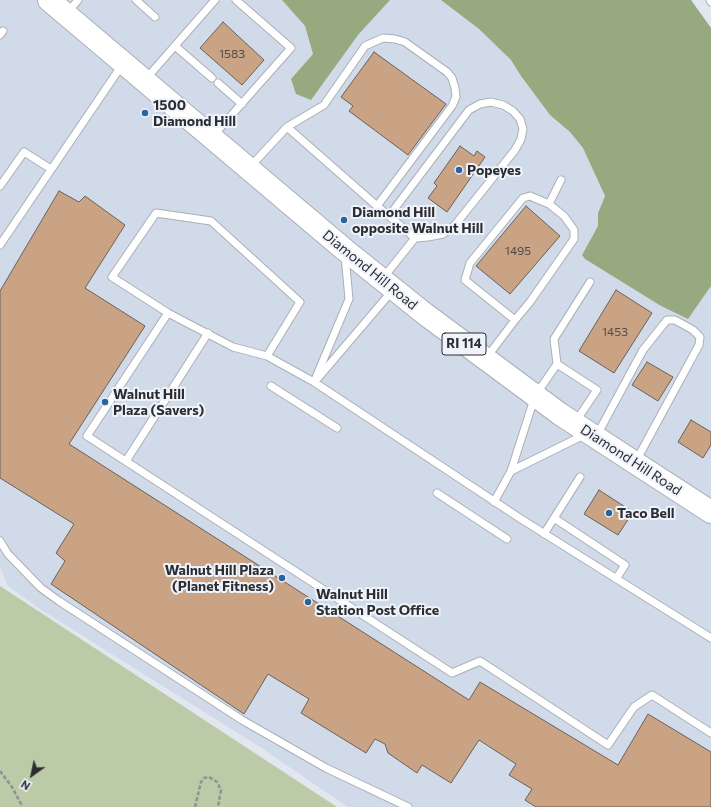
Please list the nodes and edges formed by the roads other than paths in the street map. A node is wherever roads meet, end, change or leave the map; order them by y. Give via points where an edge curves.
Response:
1 (49, 0) edge
2 (136, 0) edge
3 (215, 0) edge
4 (236, 0) edge
5 (72, 7) edge
6 (155, 17) dead end
7 (175, 46) junction
8 (124, 63) junction
9 (145, 80) junction
10 (242, 104) junction
11 (287, 127) junction
12 (212, 138) junction
13 (51, 169) junction
14 (248, 169) junction
15 (561, 180) dead end
16 (0, 186) edge
17 (549, 204) junction
18 (377, 206) junction
19 (389, 216) junction
20 (415, 238) junction
21 (0, 245) edge
22 (345, 250) junction
23 (590, 282) dead end
24 (388, 285) junction
25 (168, 313) junction
26 (515, 320) junction
27 (208, 333) junction
28 (267, 356) junction
29 (485, 359) junction
30 (557, 364) junction
31 (314, 382) junction
32 (271, 386) dead end
33 (535, 396) junction
34 (337, 428) dead end
35 (586, 431) junction
36 (126, 461) junction
37 (635, 462) junction
38 (511, 472) junction
39 (580, 477) dead end
40 (437, 494) dead end
41 (494, 502) junction
42 (711, 512) edge
43 (554, 518) junction
44 (544, 534) junction
45 (507, 539) dead end
46 (0, 541) edge
47 (616, 579) junction
48 (711, 638) edge
49 (711, 733) edge
50 (408, 807) edge

1 - 5 main road, Diamond Hill Road / RI 114
2 - 6 lane
3 - 7 lane
4 - 10 lane via 291,48
5 - 8 main road, Diamond Hill Road / RI 114
7 - 9 lane
7 - 10 lane
8 - 9 main road, Diamond Hill Road / RI 114
8 - 13 lane
9 - 12 main road, Diamond Hill Road / RI 114
10 - 12 lane
11 - 14 lane
11 - 18 lane
11 - 18 lane via 324,105 365,46 383,38 405,42 447,72 455,88 456,97 452,106
12 - 14 main road, Diamond Hill Road / RI 114
13 - 16 lane via 24,152
13 - 21 lane
14 - 22 main road, Diamond Hill Road / RI 114
15 - 17 lane
17 - 26 lane via 564,216 574,230 574,239
17 - 26 lane via 530,196 523,198 470,263 465,280
18 - 19 lane
19 - 20 lane
19 - 20 lane via 469,110 480,104 492,102 513,111 520,119 523,129 522,139 515,150 455,225 443,234
20 - 24 lane
22 - 24 main road, Diamond Hill Road / RI 114
22 - 31 lane via 348,299
23 - 30 lane via 554,339
24 - 29 main road, Diamond Hill Road / RI 114
24 - 31 lane
25 - 27 lane
25 - 28 lane via 112,277 156,213 211,221 300,302
25 - 36 lane via 87,436
26 - 29 lane
27 - 28 lane via 233,347
27 - 36 lane
28 - 31 lane
29 - 33 main road, Diamond Hill Road / RI 114
30 - 33 lane
30 - 35 lane via 597,390
31 - 41 lane
32 - 34 lane
33 - 35 main road, Diamond Hill Road / RI 114
33 - 38 lane
35 - 37 main road, Diamond Hill Road / RI 114
35 - 37 lane via 667,320 675,320 694,330 700,337 700,345
35 - 38 lane
36 - 49 lane via 452,673 480,661 608,745 634,707 652,695
37 - 42 main road, Diamond Hill Road / RI 114
38 - 41 lane
39 - 43 lane
40 - 45 lane
41 - 44 lane
43 - 44 lane
43 - 47 lane via 624,565
44 - 47 lane
46 - 50 lane via 8,554 59,601 242,720 326,768
47 - 48 lane

